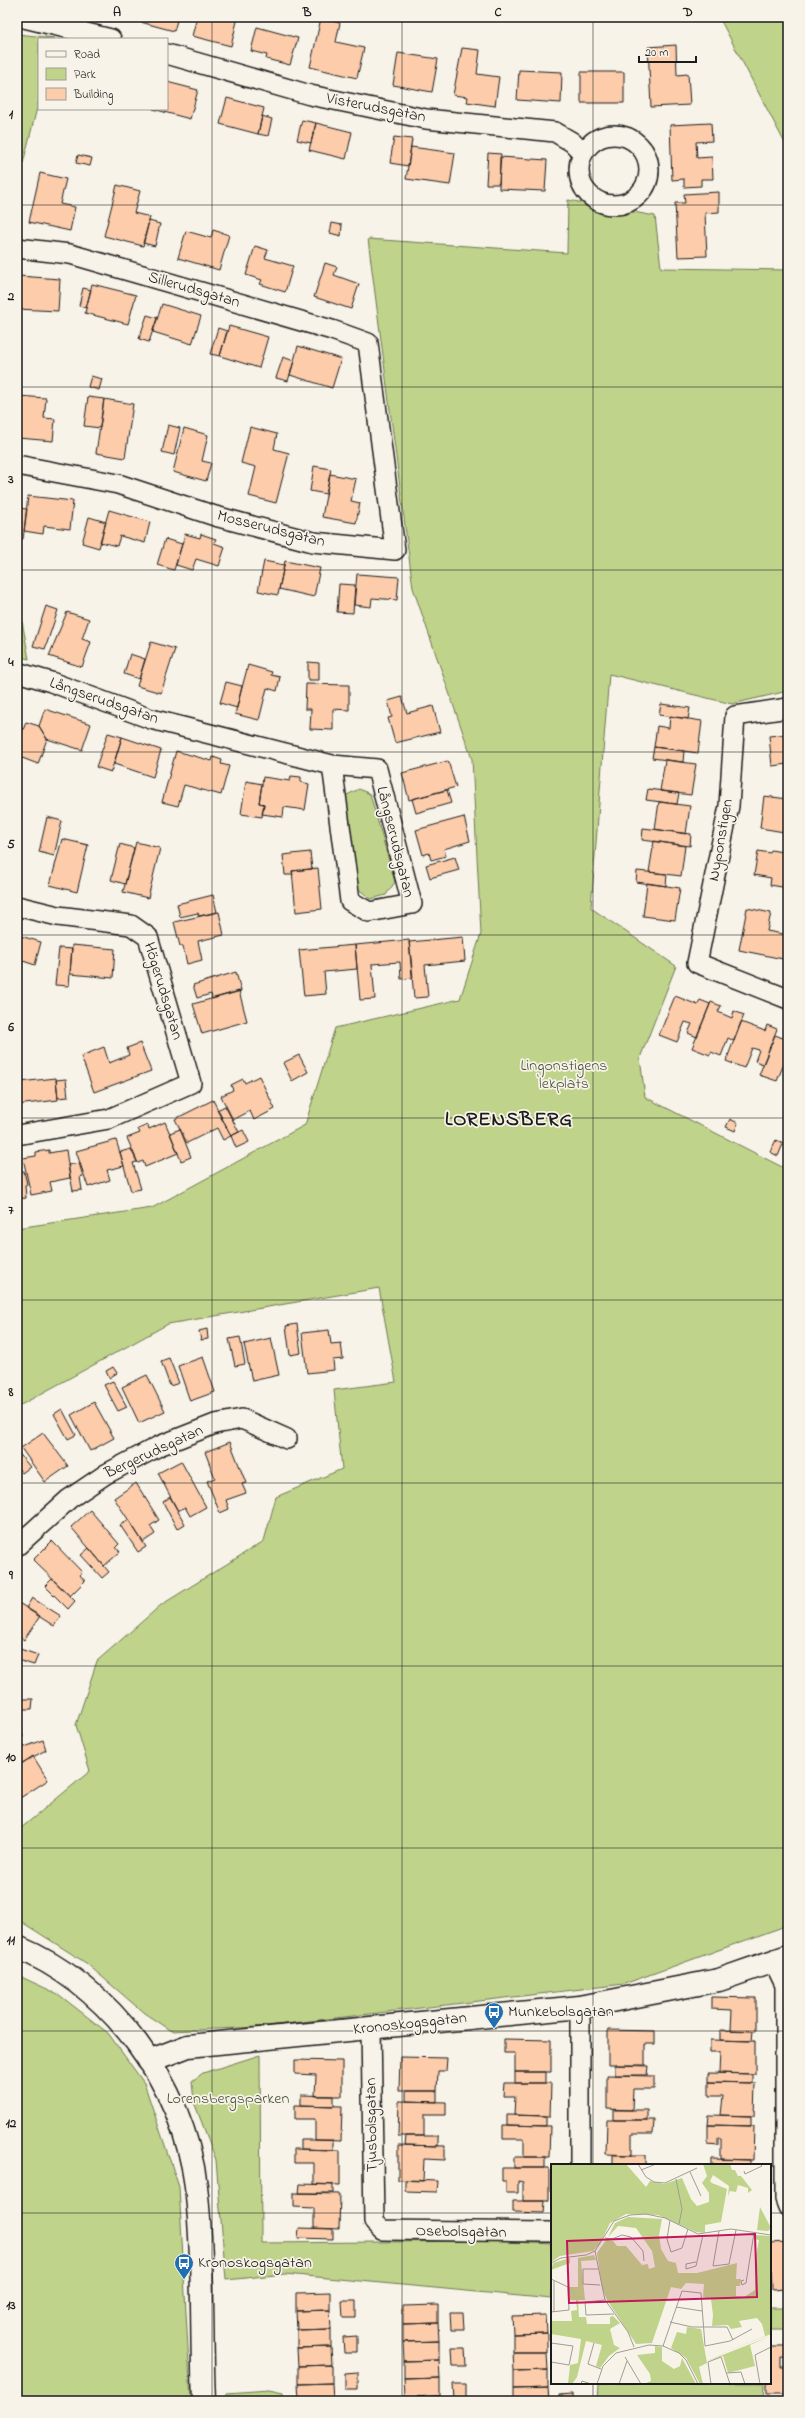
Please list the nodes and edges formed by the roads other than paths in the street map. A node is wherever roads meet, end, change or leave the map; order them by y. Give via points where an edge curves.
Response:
1 (20, 17) edge
2 (107, 38) edge
3 (168, 54) edge
4 (583, 153) dead end
5 (17, 248) edge
6 (368, 343) joint
7 (17, 464) edge
8 (17, 672) edge
9 (788, 708) edge
10 (332, 765) junction
11 (17, 906) edge
12 (788, 999) edge
13 (17, 1135) edge
14 (287, 1439) dead end
15 (17, 1546) edge
16 (17, 1947) edge
17 (781, 1959) edge
18 (580, 2006) junction
19 (370, 2028) junction
20 (149, 2061) junction
21 (580, 2164) edge
22 (788, 2207) edge
23 (374, 2222) joint
24 (551, 2232) edge
25 (204, 2401) edge

1 - 2 street
3 - 4 street, Visterudsgatan via 310,95 426,119 555,132 572,142
5 - 6 street, Sillerudsgatan via 70,254 332,330
6 - 7 street, Mosserudsgatan via 395,550 313,542 215,516 118,484
8 - 10 street, Långserudsgatan via 151,719
9 - 12 street, Nyponstigen via 735,716 728,806 697,963
10 - 10 street, Långserudsgatan via 350,901 369,912 412,904 377,769
11 - 13 street, Högerudsgatan via 58,916 131,924 148,937 191,1083 109,1119
14 - 15 street, Bergerudsgatan via 242,1419 215,1424 106,1474 69,1500
16 - 20 street via 29,1952 87,1990 121,2022
17 - 18 street, Kronoskogsgatan via 719,1980
17 - 22 street via 785,1984 785,2199
18 - 19 street, Kronoskogsgatan
18 - 21 street
19 - 20 street, Kronoskogsgatan via 188,2046
19 - 23 street, Tjusbolsgatan
20 - 25 street via 179,2116 196,2185
23 - 24 street, Osebolsgatan via 382,2230

